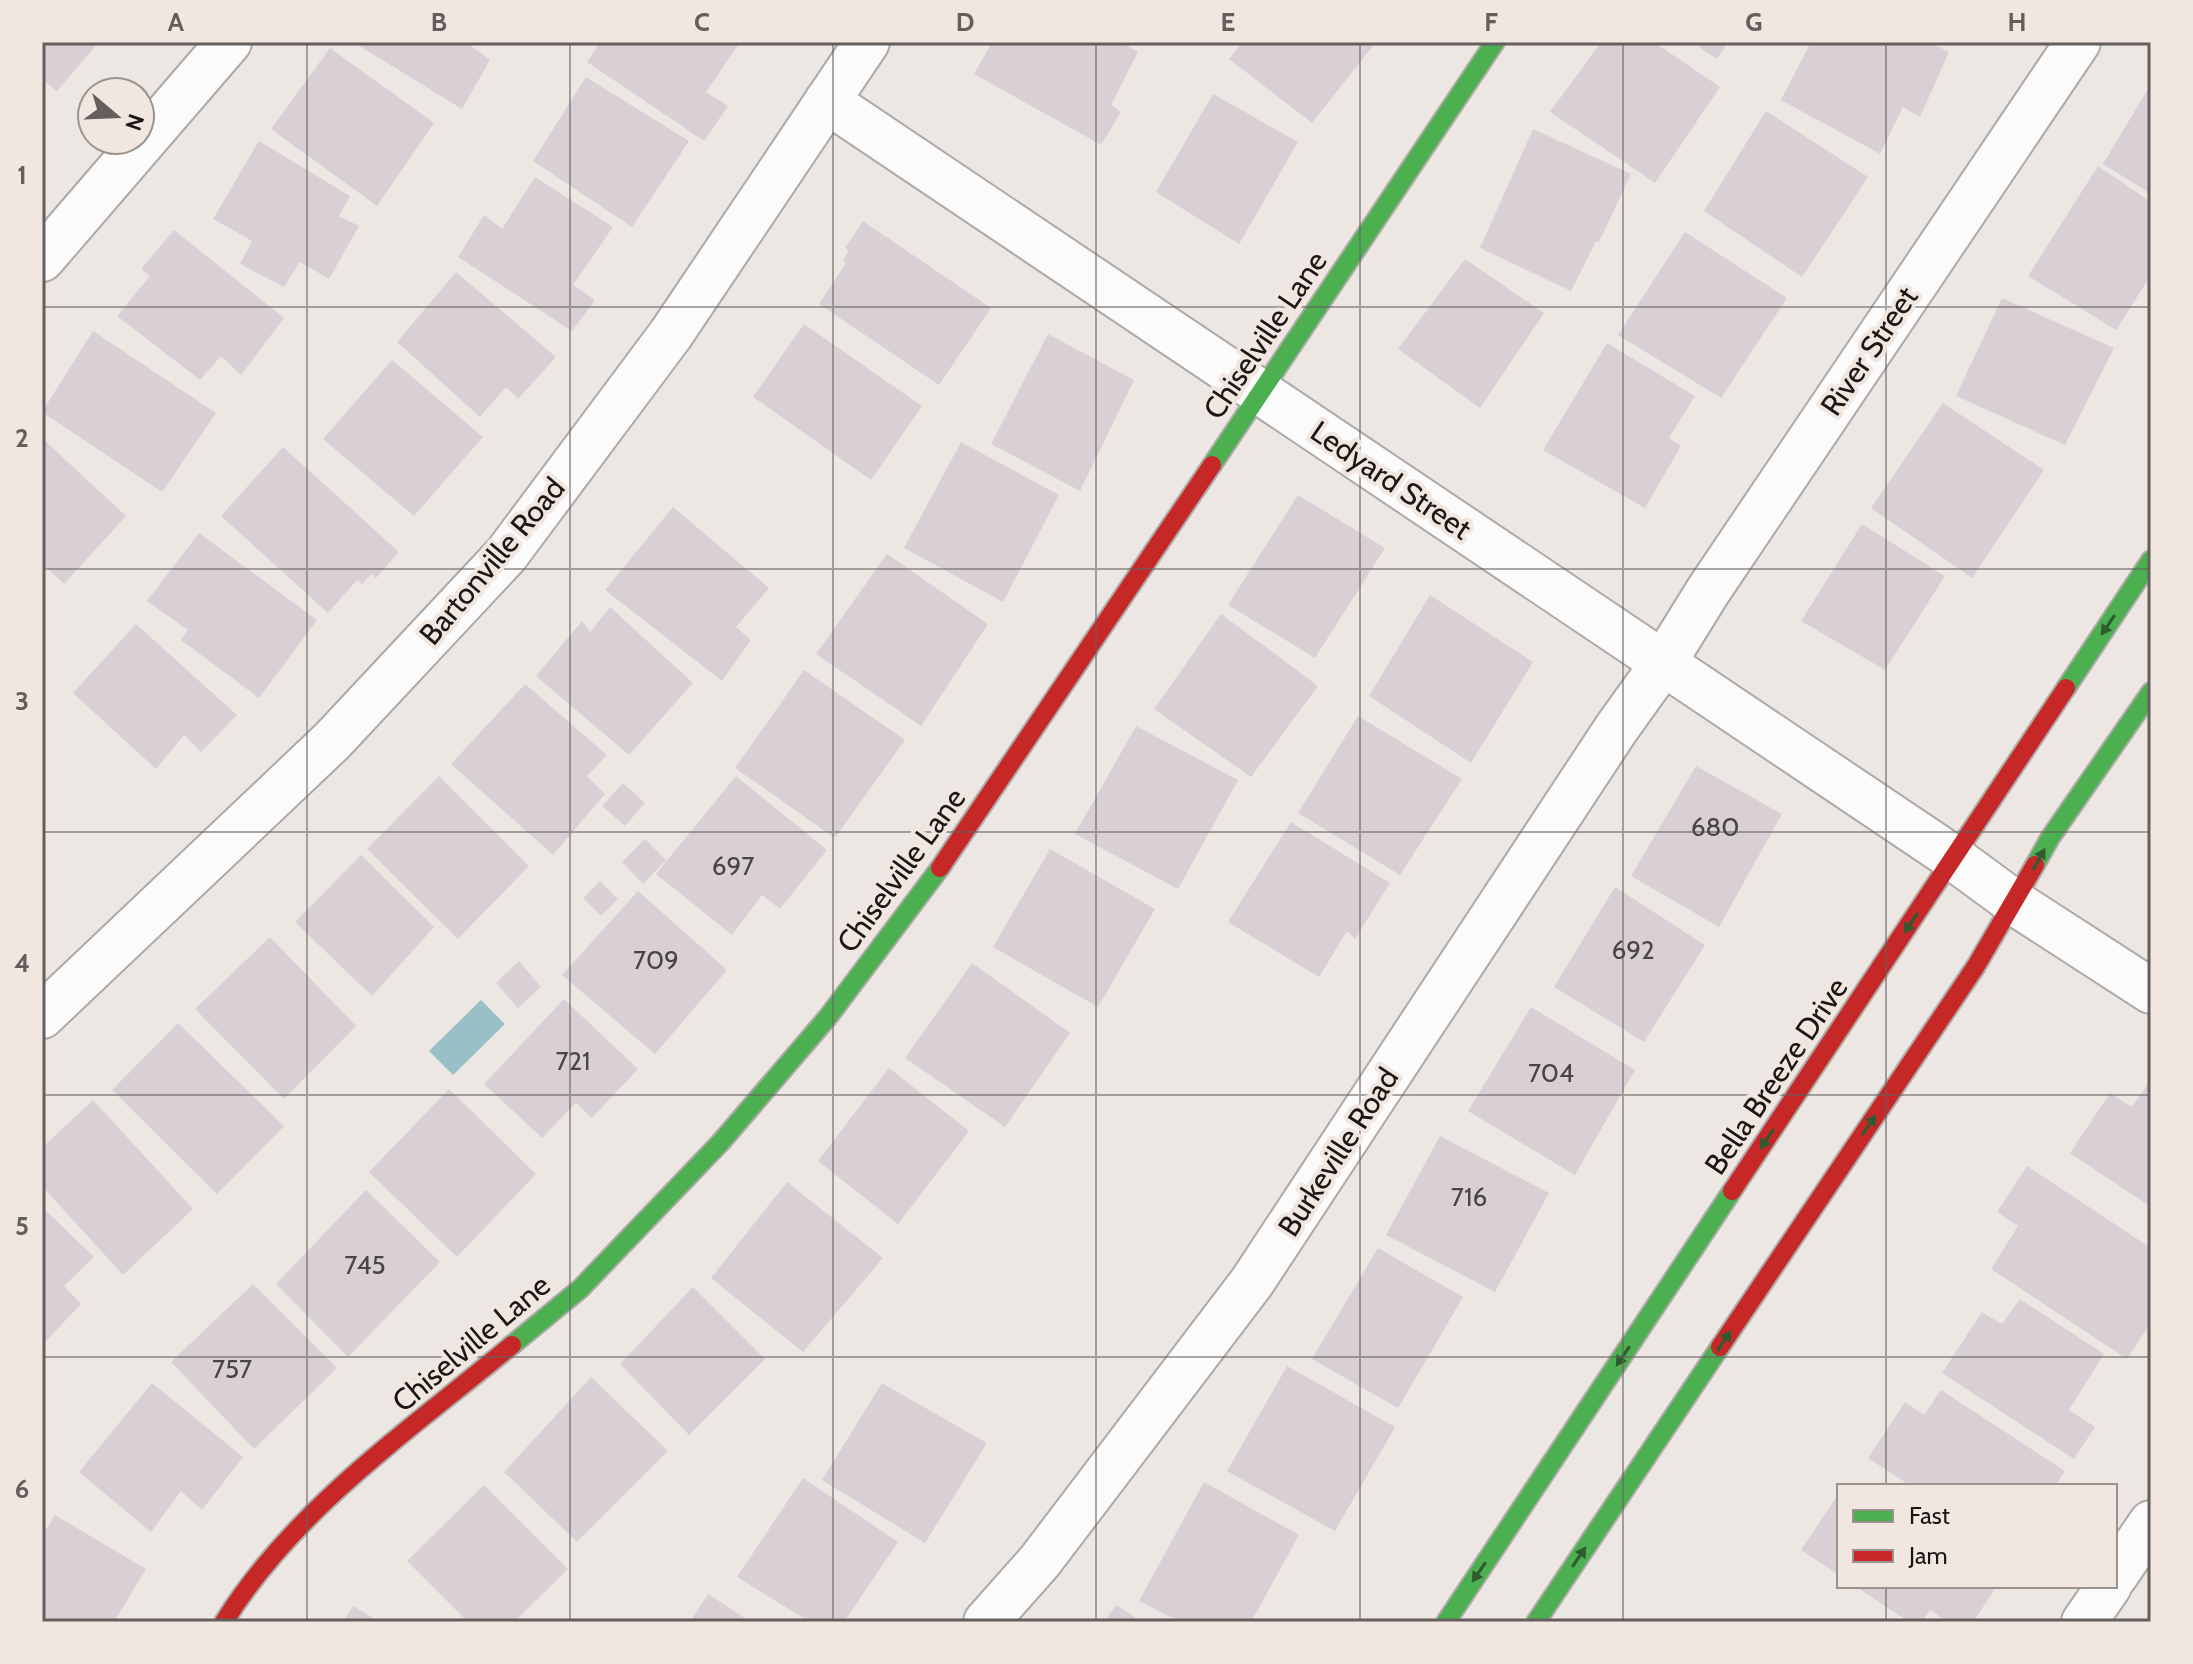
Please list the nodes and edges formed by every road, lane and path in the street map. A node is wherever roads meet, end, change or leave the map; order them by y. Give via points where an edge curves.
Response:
1 (229, 42) edge
2 (867, 42) edge
3 (1495, 42) edge
4 (2078, 42) edge
5 (827, 101) junction
6 (42, 259) edge
7 (1260, 392) junction
8 (2151, 560) edge
9 (1664, 662) junction
10 (2151, 692) edge
11 (1955, 859) junction
12 (2015, 903) junction
13 (2151, 991) edge
14 (42, 1016) edge
15 (2151, 1523) edge
16 (2117, 1573) edge
17 (2108, 1588) edge
18 (224, 1622) edge
19 (986, 1622) edge
20 (1446, 1622) edge
21 (1536, 1622) edge
22 (2084, 1622) edge

1 - 6 street
2 - 5 street, Bartonville Road
3 - 7 street, Chiselville Lane
4 - 9 street, River Street
5 - 7 street, Ledyard Street
5 - 14 street, Bartonville Road via 671,334 506,555 332,741
7 - 9 street, Ledyard Street
7 - 18 street, Chiselville Lane via 951,854 828,1017 721,1142 580,1289 332,1494 247,1585
8 -> 11 street, Bella Breeze Drive
9 - 11 street, Ledyard Street
9 - 19 street, Burkeville Road via 1252,1282 1040,1561
12 -> 10 street via 2050,838
11 - 12 street, Ledyard Street
11 -> 20 street, Bella Breeze Drive
12 - 13 street, Ledyard Street
21 -> 12 street
15 - 16 street
17 - 22 street

